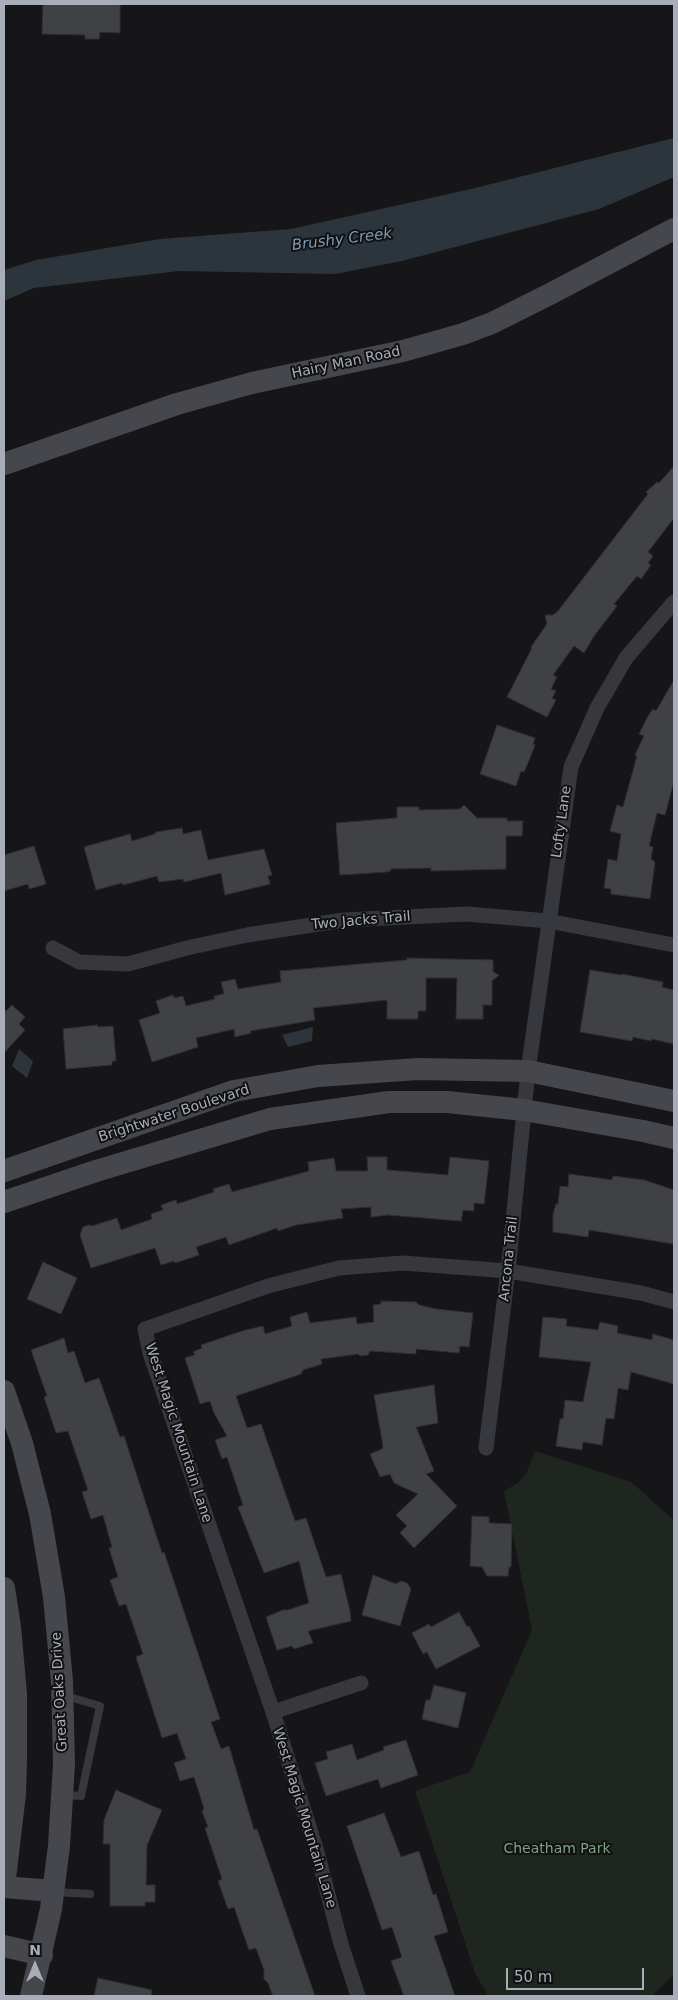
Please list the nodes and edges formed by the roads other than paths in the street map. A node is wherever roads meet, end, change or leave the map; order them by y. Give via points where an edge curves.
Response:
1 (674, 228) edge
2 (4, 464) edge
3 (674, 602) edge
4 (548, 921) junction
5 (674, 945) edge
6 (53, 948) dead end
7 (528, 1071) junction
8 (674, 1100) edge
9 (524, 1110) junction
10 (674, 1138) edge
11 (86, 1142) junction
12 (4, 1157) edge
13 (4, 1171) edge
14 (4, 1202) edge
15 (508, 1271) junction
16 (674, 1302) edge
17 (4, 1391) edge
18 (486, 1448) dead end
19 (4, 1588) edge
20 (361, 1684) dead end
21 (63, 1695) junction
22 (272, 1712) junction
23 (62, 1795) junction
24 (4, 1887) edge
25 (53, 1891) junction
26 (90, 1894) dead end
27 (4, 1946) edge
28 (42, 1955) junction
29 (32, 1996) edge
30 (358, 1996) edge

1 - 2 street, Hairy Man Road via 548,295 463,334 252,383
3 - 4 street, Lofty Lane via 626,658 596,708 570,767
4 - 5 street, Two Jacks Trail
4 - 6 street, Two Jacks Trail via 467,914 344,920 238,937 128,964 79,962
4 - 7 street, Lofty Lane
7 - 8 street, Brightwater Boulevard
7 - 9 street, Ancona Trail
7 - 11 street, Brightwater Boulevard via 418,1069 318,1076 234,1091
9 - 10 street
9 - 14 street via 447,1102 389,1102 270,1120 96,1171
9 - 15 street, Ancona Trail
11 - 12 street via 44,1144
11 - 13 street, Brightwater Boulevard
15 - 16 street, West Magic Mountain Lane via 641,1293
15 - 18 street, Ancona Trail
15 - 22 street, West Magic Mountain Lane via 403,1263 339,1268 268,1286 145,1329 150,1353
17 - 21 street, Great Oaks Drive via 22,1443 40,1514 54,1597
19 - 24 street via 16,1694 15,1794
20 - 22 street
21 - 23 street, Great Oaks Drive
21 - 23 lane via 100,1706 81,1796
22 - 30 street, West Magic Mountain Lane
23 - 25 street, Great Oaks Drive
24 - 25 street
25 - 26 lane
25 - 28 street, Great Oaks Drive
27 - 28 street
28 - 29 street, Great Oaks Drive

